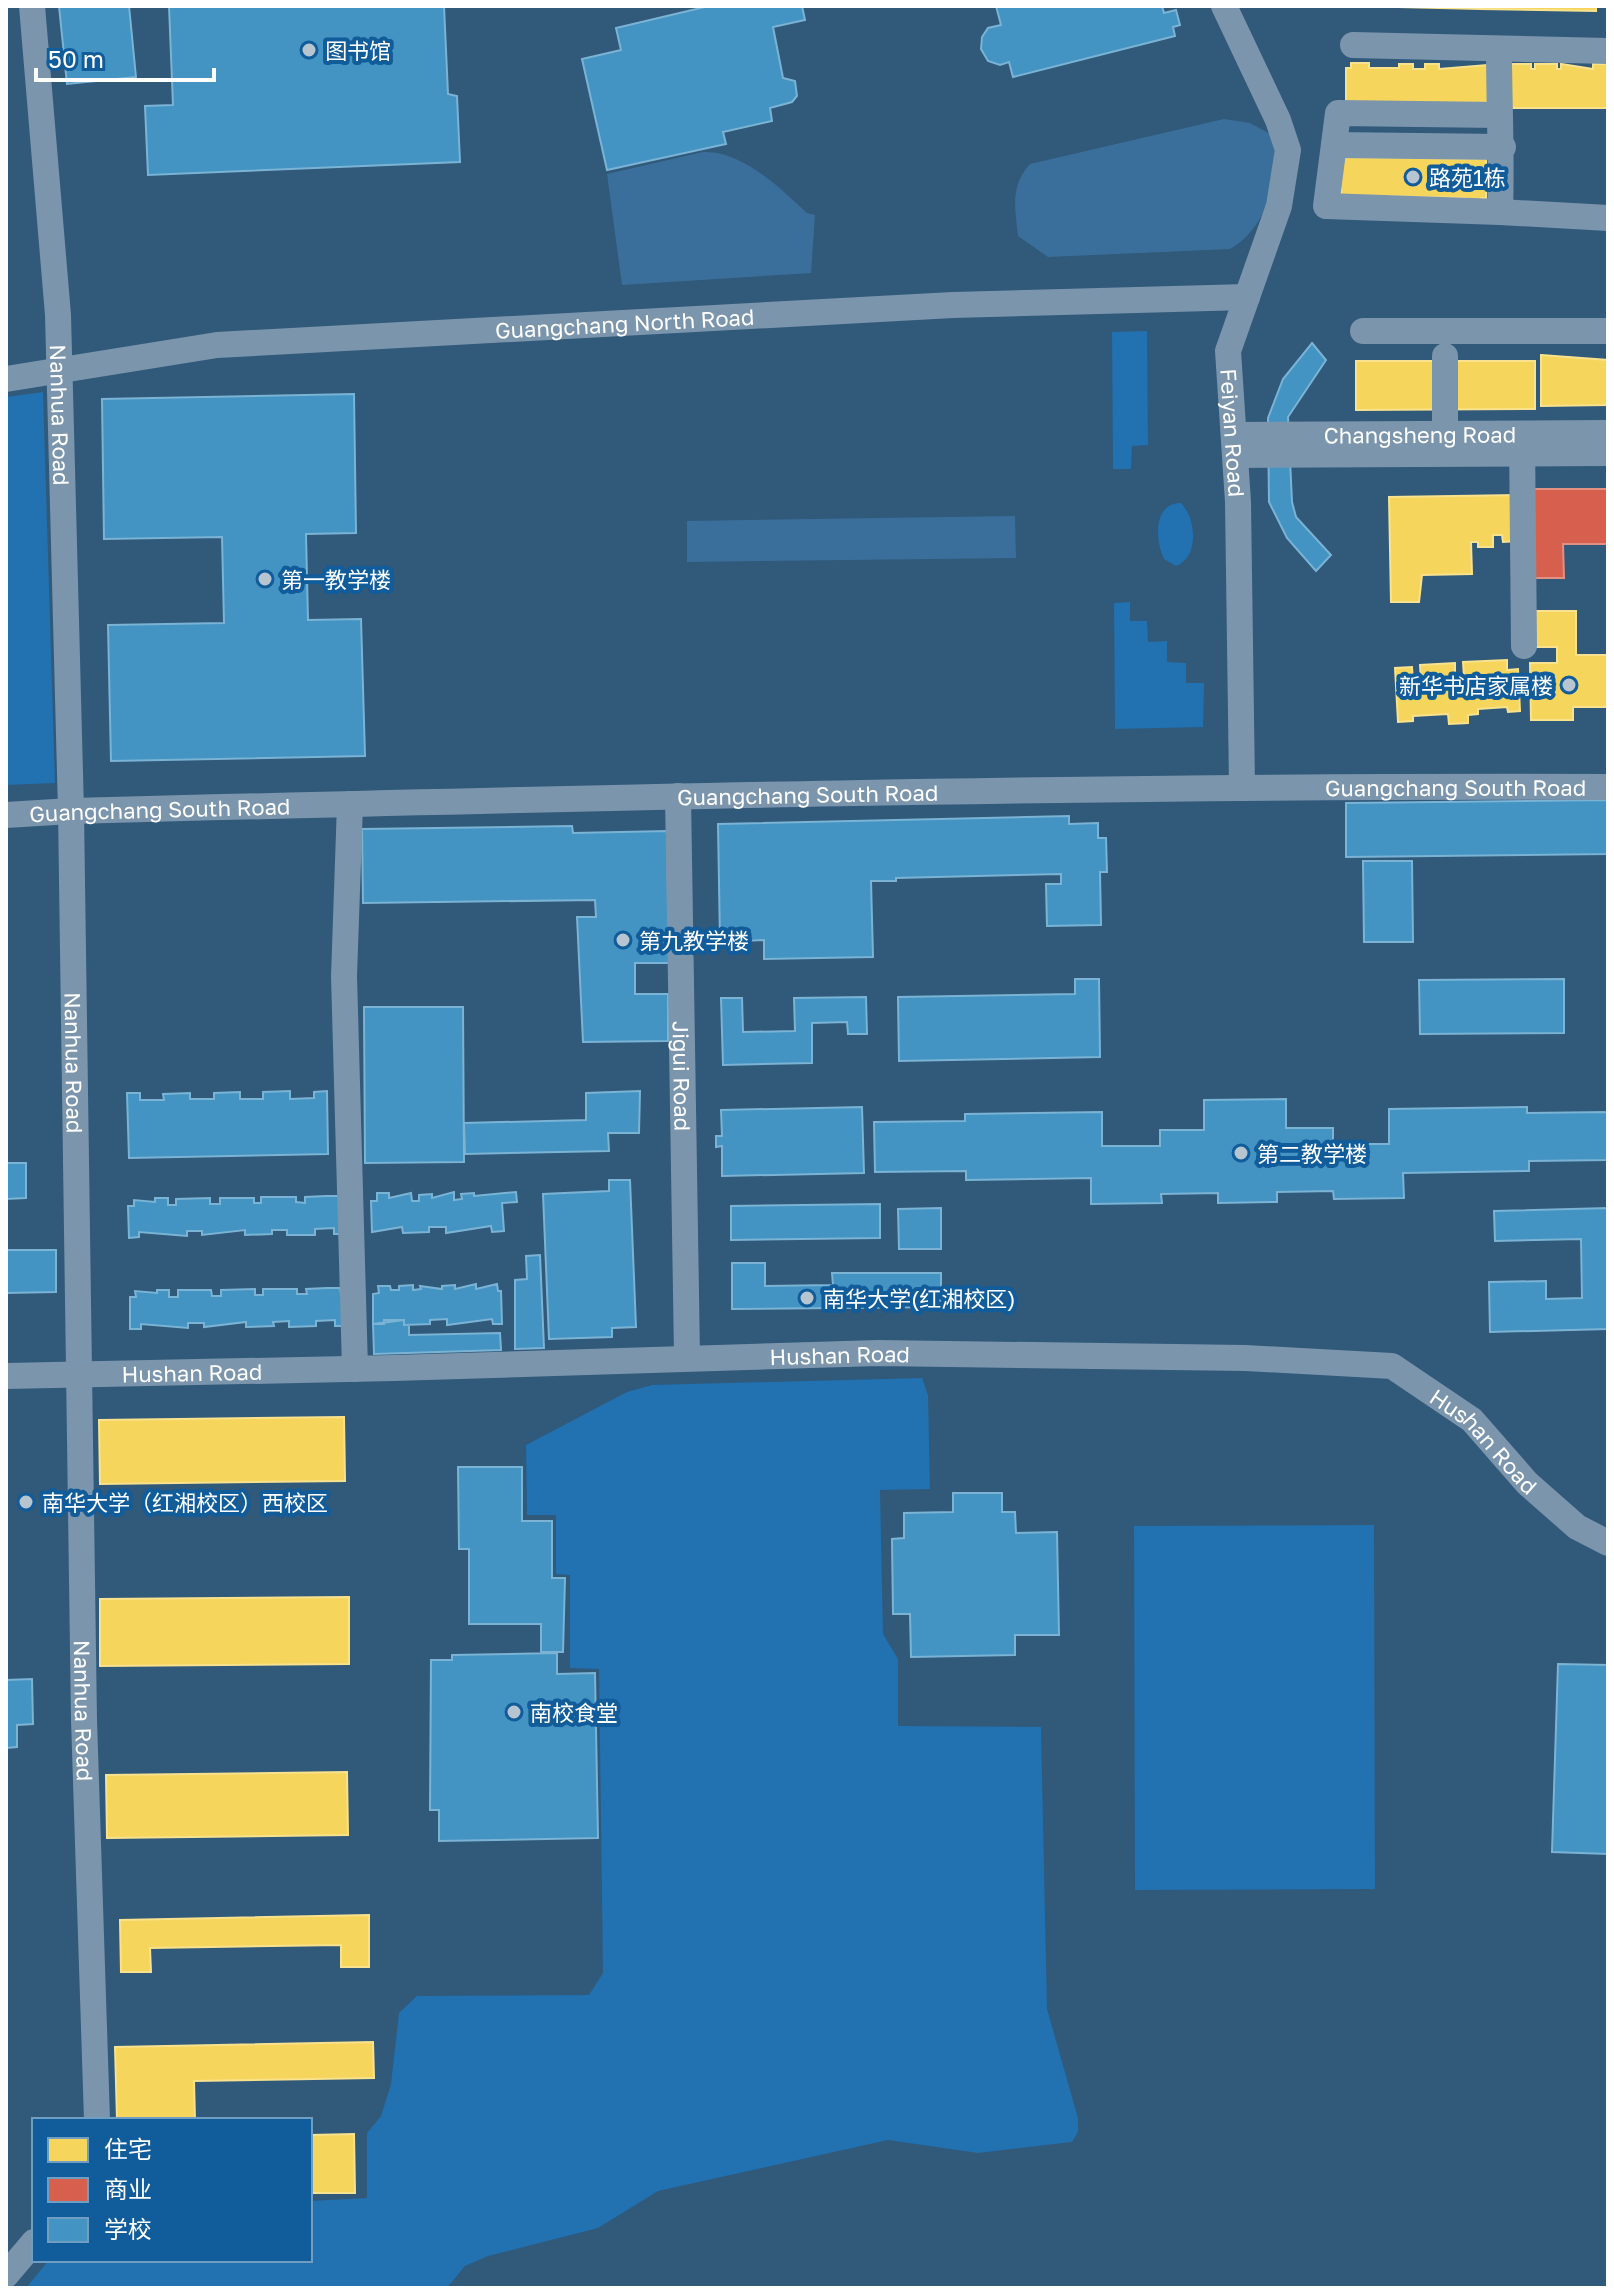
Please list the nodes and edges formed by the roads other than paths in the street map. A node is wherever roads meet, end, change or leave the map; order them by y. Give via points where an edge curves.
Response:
1 (32, 6) edge
2 (1224, 6) edge
3 (1353, 45) dead end
4 (1499, 49) junction
5 (1608, 51) edge
6 (1499, 115) junction
7 (1334, 145) junction
8 (1503, 147) junction
9 (1500, 212) junction
10 (1608, 218) edge
11 (1247, 297) junction
12 (1363, 331) dead end
13 (1608, 331) edge
14 (1445, 356) dead end
15 (59, 371) junction
16 (6, 379) edge
17 (1608, 433) edge
18 (1522, 443) junction
19 (1445, 444) junction
20 (1234, 445) junction
21 (1608, 453) edge
22 (1524, 646) dead end
23 (1242, 787) junction
24 (1608, 787) edge
25 (678, 796) junction
26 (350, 804) junction
27 (71, 811) junction
28 (6, 815) edge
29 (687, 1356) junction
30 (355, 1369) junction
31 (80, 1374) junction
32 (6, 1376) edge
33 (1608, 1543) edge
34 (97, 2118) edge
35 (23, 2247) edge
36 (6, 2275) edge

1 - 15 street, Nanhua Road
2 - 11 street, Feiyan Road via 1288,150 1279,206
3 - 4 street
4 - 5 street
4 - 6 street
6 - 7 street via 1338,113
6 - 8 street
7 - 8 street
7 - 9 street via 1326,206
8 - 9 street
9 - 10 street
11 - 15 street, Guangchang North Road via 953,305 217,345
11 - 20 street, Feiyan Road via 1228,351
12 - 13 street
14 - 19 street
15 - 16 street, Guangchang North Road
15 - 27 street, Nanhua Road
17 - 18 street, Changsheng Road
18 - 19 street, Changsheng Road
18 - 21 street, Changsheng Road
18 - 22 street
19 - 20 street, Changsheng Road
20 - 23 street, Feiyan Road
23 - 24 street, Guangchang South Road
23 - 25 street, Guangchang South Road
25 - 26 street, Guangchang South Road
25 - 29 street, Jigui Road
26 - 27 street, Guangchang South Road
26 - 30 street via 344,976
27 - 28 street, Guangchang South Road
27 - 31 street, Nanhua Road
29 - 30 street, Hushan Road
29 - 33 street, Hushan Road via 926,1353 1392,1366 1472,1420 1527,1483 1577,1527
30 - 31 street, Hushan Road
31 - 32 street, Hushan Road
31 - 34 street, Nanhua Road
35 - 36 street

